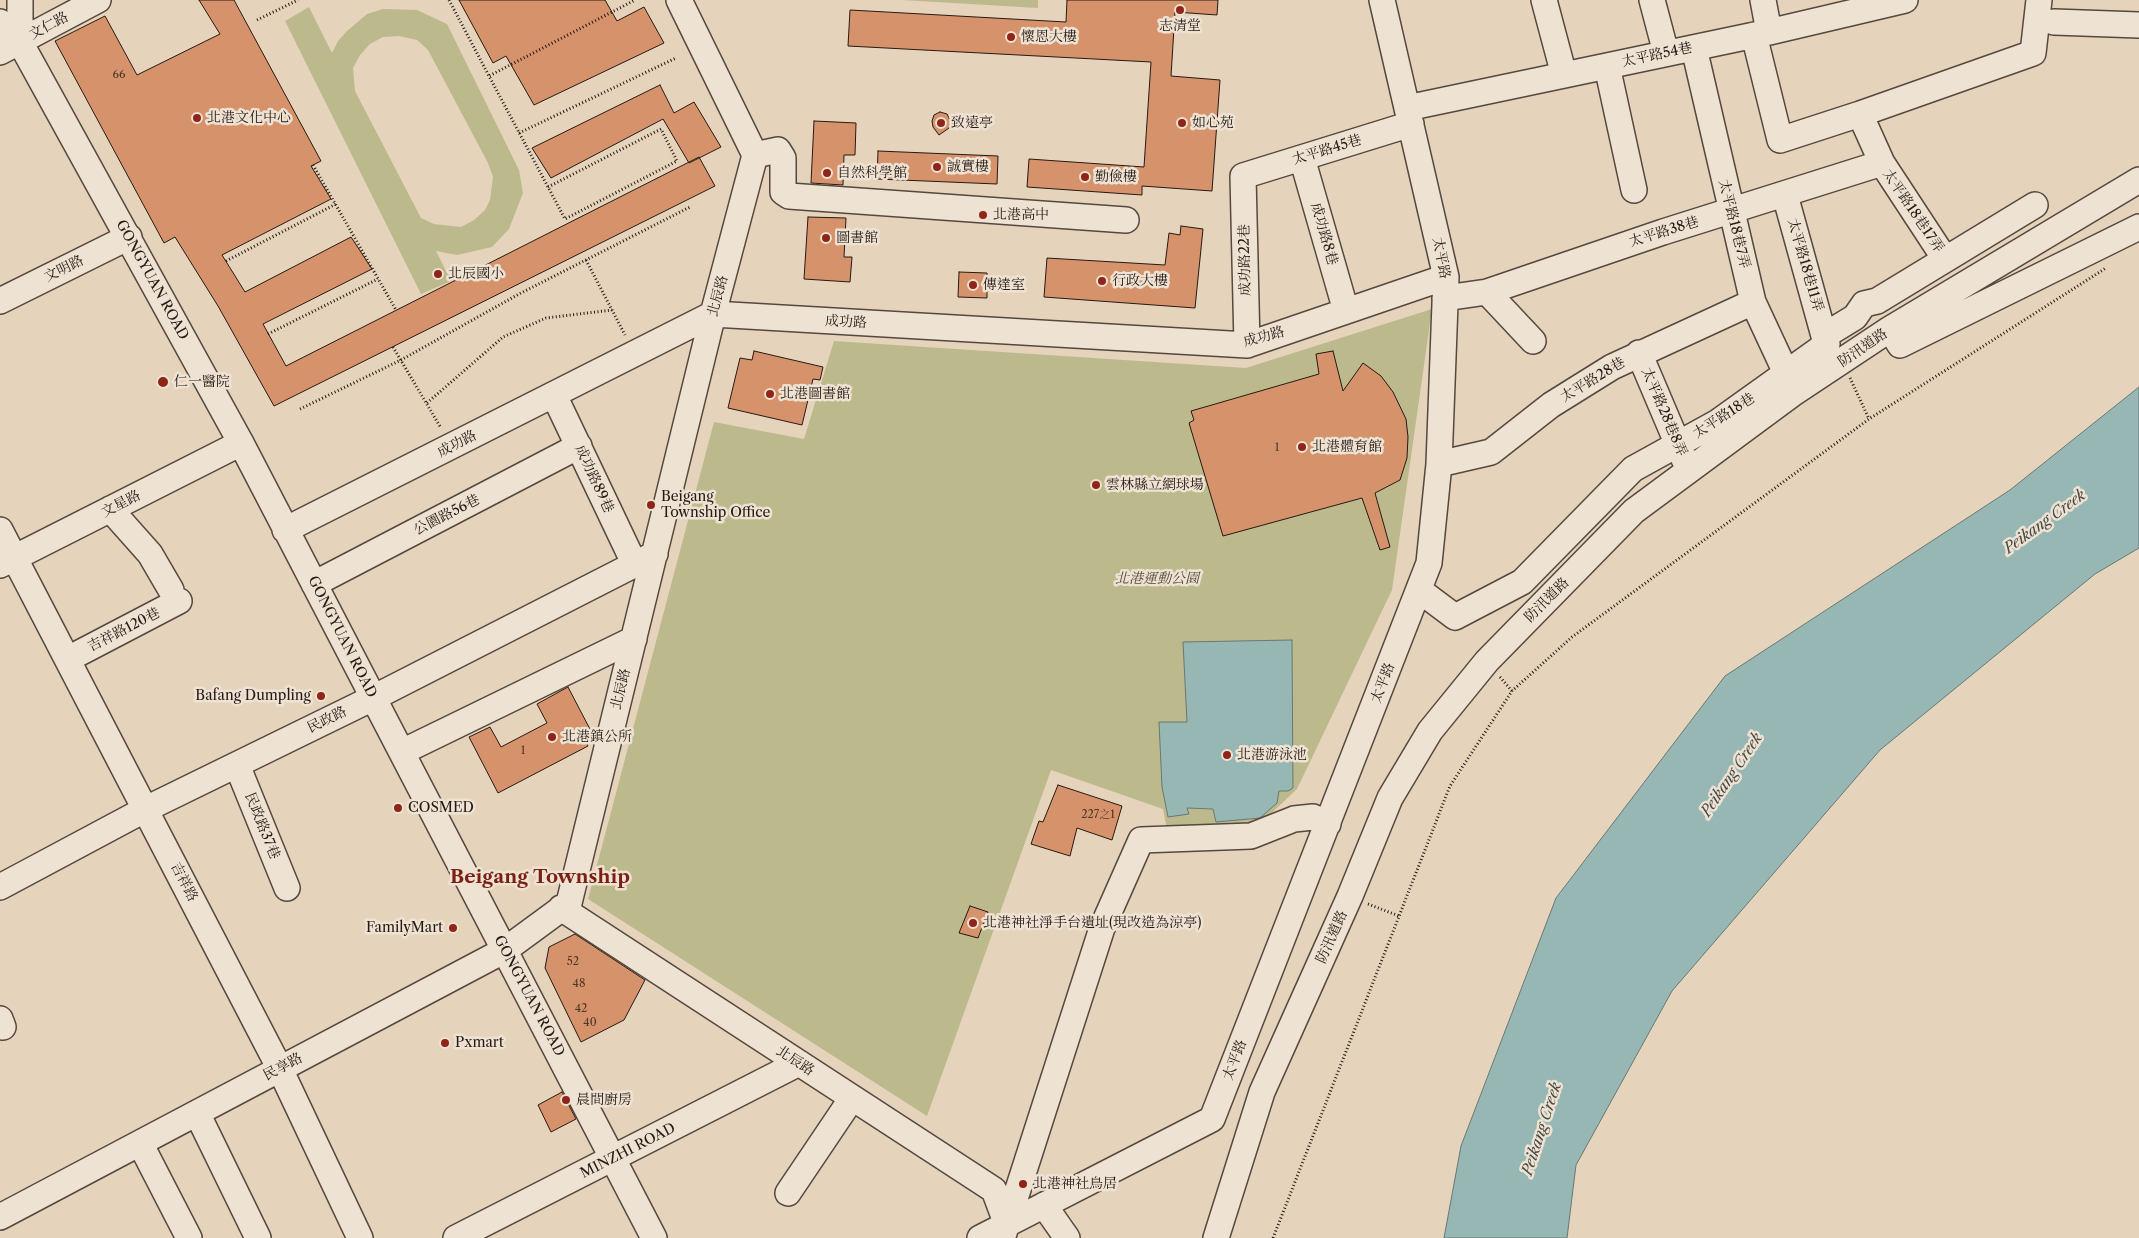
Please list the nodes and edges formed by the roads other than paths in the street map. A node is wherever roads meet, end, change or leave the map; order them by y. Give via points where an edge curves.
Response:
1 (20, 0) edge
2 (98, 0) edge
3 (679, 0) edge
4 (1382, 0) edge
5 (1544, 0) edge
6 (1652, 0) edge
7 (1763, 0) edge
8 (1906, 0) edge
9 (2039, 0) edge
10 (0, 22) edge
11 (2054, 22) dead end
12 (2139, 25) edge
13 (1762, 33) junction
14 (10, 47) edge
15 (1694, 48) junction
16 (1666, 53) junction
17 (1607, 66) junction
18 (1564, 75) junction
19 (1860, 114) junction
20 (1409, 116) junction
21 (755, 155) junction
22 (1302, 158) junction
23 (1882, 163) junction
24 (1243, 176) joint
25 (2139, 180) edge
26 (1634, 190) dead end
27 (1785, 195) junction
28 (2034, 205) dead end
29 (1730, 212) junction
30 (1126, 220) dead end
31 (2139, 227) edge
32 (128, 237) junction
33 (1945, 259) junction
34 (1446, 287) junction
35 (1487, 292) junction
36 (0, 301) edge
37 (1753, 302) junction
38 (1346, 311) junction
39 (713, 314) junction
40 (1890, 329) junction
41 (1824, 336) junction
42 (1533, 341) dead end
43 (1247, 345) junction
44 (1639, 353) junction
45 (1790, 383) junction
46 (554, 395) junction
47 (242, 442) junction
48 (1677, 445) junction
49 (579, 446) junction
50 (1439, 464) junction
51 (1689, 471) junction
52 (110, 509) junction
53 (0, 530) edge
54 (286, 530) junction
55 (644, 559) junction
56 (7, 561) edge
57 (314, 584) junction
58 (1418, 590) junction
59 (634, 639) junction
60 (68, 659) junction
61 (373, 698) junction
62 (402, 752) junction
63 (237, 764) junction
64 (146, 809) junction
65 (1328, 824) junction
66 (0, 887) edge
67 (287, 888) dead end
68 (561, 908) junction
69 (505, 950) junction
70 (799, 1063) junction
71 (280, 1069) junction
72 (852, 1098) junction
73 (196, 1113) junction
74 (140, 1143) junction
75 (614, 1159) junction
76 (788, 1193) dead end
77 (1044, 1206) junction
78 (0, 1216) edge
79 (1005, 1231) edge
80 (189, 1238) edge
81 (258, 1238) edge
82 (360, 1238) edge
83 (456, 1238) edge
84 (654, 1238) edge
85 (980, 1238) edge
86 (1067, 1238) edge
87 (1216, 1238) edge

1 - 14 street, GONGYUAN ROAD
2 - 14 street, 文仁路
3 - 21 street
4 - 20 street, 太平路
5 - 18 street
6 - 16 street
7 - 13 street
8 - 13 street, 太平路54巷
9 - 19 street via 2033,54
10 - 14 street, GONGYUAN ROAD
11 - 12 street
13 - 15 street, 太平路54巷
13 - 19 street via 1780,140
14 - 32 street, GONGYUAN ROAD
15 - 16 street, 太平路54巷
15 - 29 street, 太平路18巷7弄
16 - 17 street, 太平路54巷
17 - 18 street, 太平路54巷
17 - 26 street
18 - 20 street, 太平路54巷
19 - 23 street, 太平路18巷17弄
20 - 22 street, 太平路45巷
20 - 34 street, 太平路
21 - 30 street via 778,150 782,158 783,192 789,196
21 - 39 street, 北辰路
22 - 24 street, 太平路45巷
22 - 38 street, 成功路8巷
23 - 27 street, 太平路38巷
23 - 33 street, 太平路18巷17弄
24 - 43 street, 成功路22巷
25 - 40 street, 防汛道路
27 - 29 street, 太平路38巷
27 - 41 street, 太平路18巷11弄
28 - 33 street, 太平路18巷
29 - 35 street, 太平路38巷 via 1597,253
29 - 37 street, 太平路18巷7弄
31 - 40 street via 1900,345
32 - 36 street, 文明路
32 - 47 street, GONGYUAN ROAD
33 - 41 street, 太平路18巷 via 1877,301 1864,304 1855,318
34 - 35 street, 太平路38巷
34 - 38 street, 成功路
34 - 50 street, 太平路
35 - 42 street
37 - 44 street, 太平路28巷
37 - 45 street, 太平路18巷7弄
38 - 43 street, 成功路
39 - 43 street, 成功路
39 - 46 street, 成功路
39 - 55 street, 北辰路
40 - 45 street, 防汛道路 via 1842,362
41 - 45 street, 太平路18巷 via 1827,344
44 - 48 street, 太平路28巷8弄
44 - 50 street, 太平路28巷 via 1551,405 1491,452
45 - 48 street, 太平路18巷
45 - 51 street, 防汛道路
46 - 49 street, 成功路89巷
46 - 54 street, 成功路
47 - 52 street, 文星路
47 - 54 street, GONGYUAN ROAD
48 - 51 street, 太平路28巷8弄
48 - 58 street, 太平路18巷 via 1633,469 1522,582 1455,617
49 - 55 street, 成功路89巷
49 - 57 street, 公園路56巷
50 - 58 street, 太平路 via 1428,563
51 - 87 street, 防汛道路 via 1634,512 1487,661 1430,730 1390,798 1262,1092
52 - 56 street, 文星路
52 - 60 street, 吉祥路120巷 via 150,554 175,596
53 - 56 street, 吉祥路
54 - 57 street, GONGYUAN ROAD
55 - 59 street, 北辰路
55 - 61 street, 民政路
56 - 60 street, 吉祥路
57 - 61 street, GONGYUAN ROAD
58 - 65 street, 太平路
59 - 62 street
59 - 68 street, 北辰路 via 569,902
60 - 64 street, 吉祥路
61 - 62 street, GONGYUAN ROAD
61 - 63 street, 民政路
62 - 69 street, GONGYUAN ROAD
63 - 64 street, 民政路
63 - 67 street, 民政路37巷
64 - 66 street, 民政路
64 - 71 street, 吉祥路
65 - 77 street, 太平路 via 1212,1119
65 - 79 street via 1313,817 1294,819 1251,836 1141,840 1102,928
68 - 69 street, 民享路
68 - 70 street, 北辰路
69 - 71 street, 民享路
69 - 75 street, GONGYUAN ROAD
70 - 72 street, 北辰路
70 - 75 street, MINZHI ROAD
71 - 73 street, 民享路
71 - 82 street, 吉祥路
72 - 76 street
72 - 79 street, 北辰路 via 994,1190
73 - 74 street, 民享路
73 - 81 street
74 - 78 street, 民享路
74 - 80 street
75 - 83 street, MINZHI ROAD
75 - 84 street, GONGYUAN ROAD
77 - 79 street, 太平路
77 - 86 street
79 - 85 street, 太平路

